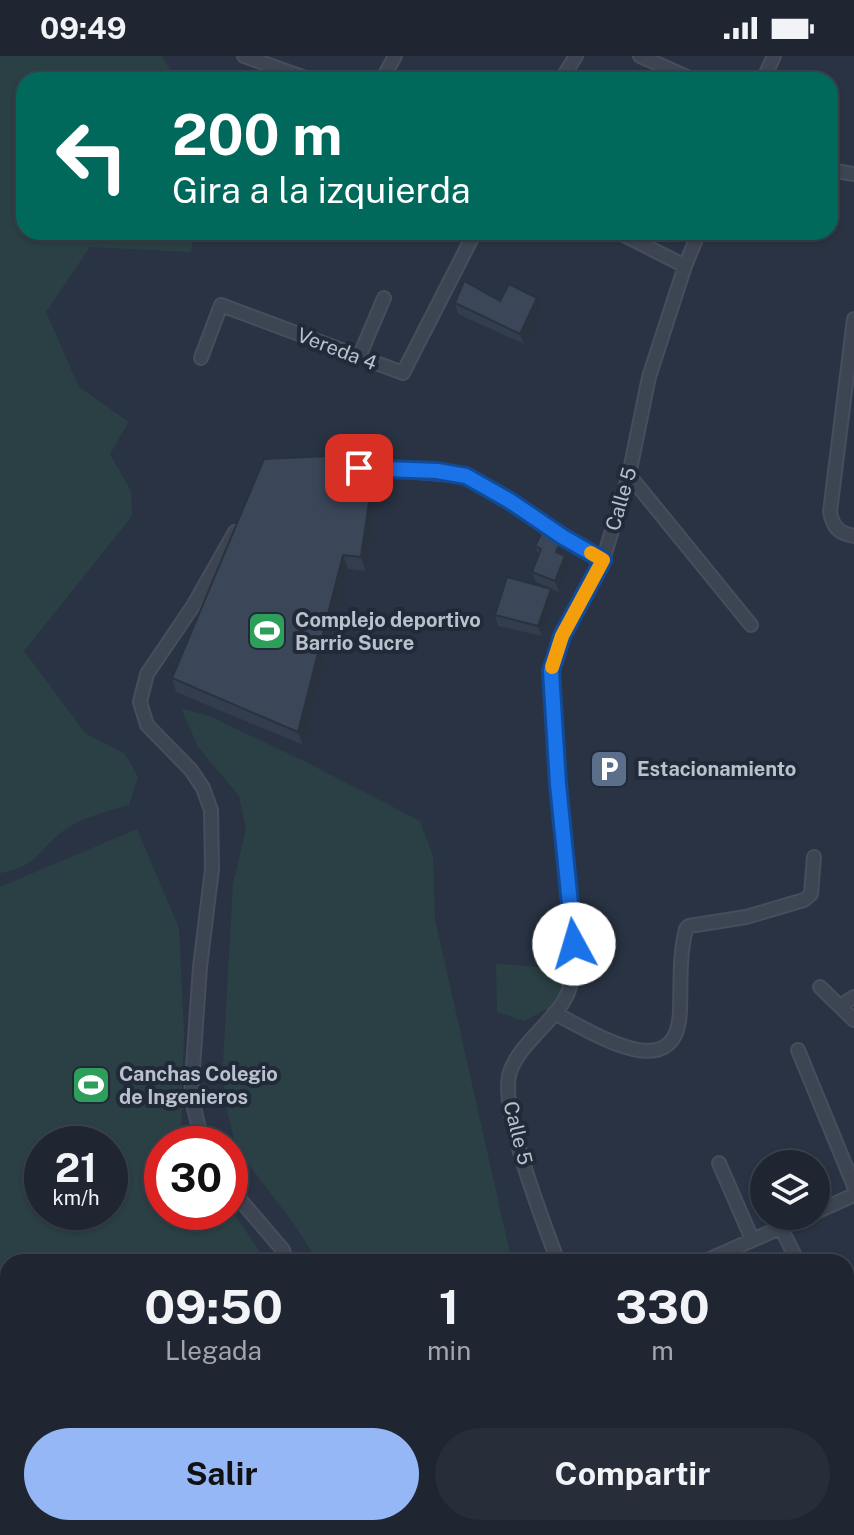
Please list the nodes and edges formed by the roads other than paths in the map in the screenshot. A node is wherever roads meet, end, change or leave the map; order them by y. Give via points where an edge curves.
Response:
1 (244, 56) edge
2 (640, 56) edge
3 (289, 72) edge
4 (676, 72) edge
5 (471, 240) edge
6 (634, 240) edge
7 (696, 240) edge
8 (685, 266) junction
9 (384, 298) dead end
10 (854, 319) edge
11 (359, 357) junction
12 (201, 358) dead end
13 (359, 468) edge
14 (629, 475) junction
15 (239, 521) edge
16 (854, 536) edge
17 (603, 560) junction
18 (751, 625) dead end
19 (814, 857) dead end
20 (820, 987) dead end
21 (854, 997) edge
22 (840, 1006) junction
23 (554, 1013) junction
24 (854, 1020) edge
25 (798, 1050) dead end
26 (198, 1126) edge
27 (719, 1163) dead end
28 (854, 1186) edge
29 (854, 1195) edge
30 (830, 1206) edge
31 (248, 1209) edge
32 (776, 1230) edge
33 (782, 1230) edge
34 (752, 1239) junction
35 (284, 1254) edge
36 (555, 1254) edge
37 (720, 1254) edge
38 (794, 1254) edge

1 - 3 street
2 - 4 street
5 - 11 street, Vereda 4 via 403,373
6 - 8 street
7 - 8 street, Calle 5
8 - 14 street, Calle 5 via 649,377
9 - 11 street
10 - 16 street via 830,512 840,533
11 - 12 street, Vereda 4 via 221,305
13 - 17 street via 466,476
14 - 17 street, Calle 5
14 - 18 street
15 - 26 street via 193,606 147,674 140,702 147,725 191,770 211,810 212,869 191,1096
17 - 23 street, Calle 5 via 562,636 551,671 574,944 570,989
19 - 23 street via 811,894 804,900 689,926 680,959 677,1033 666,1047 649,1053 625,1048
20 - 22 street
21 - 22 street
22 - 24 street
23 - 36 street, Calle 5 via 510,1071 507,1092 520,1151
25 - 28 street
27 - 34 street
29 - 30 street
31 - 35 street
32 - 34 street
33 - 38 street
34 - 37 street

